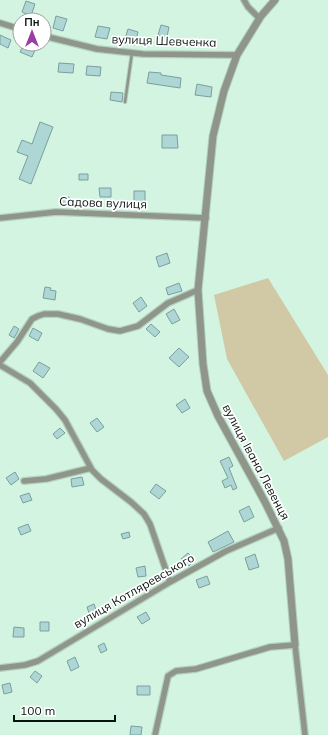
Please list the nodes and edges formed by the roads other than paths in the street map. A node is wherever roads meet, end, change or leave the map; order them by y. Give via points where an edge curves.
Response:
1 (244, 0) edge
2 (275, 0) edge
3 (260, 18) junction
4 (0, 23) edge
5 (12, 27) edge
6 (52, 38) edge
7 (132, 53) junction
8 (237, 55) junction
9 (125, 102) dead end
10 (0, 218) edge
11 (206, 218) junction
12 (198, 290) junction
13 (0, 364) edge
14 (91, 468) junction
15 (24, 481) dead end
16 (279, 528) junction
17 (170, 582) junction
18 (295, 645) junction
19 (0, 668) edge
20 (155, 735) edge
21 (305, 735) edge

1 - 3 street
2 - 3 street, вулиця Івана Левенця
3 - 8 street, вулиця Івана Левенця
4 - 5 street
6 - 7 street, вулиця Шевченка via 98,49
7 - 8 street, вулиця Шевченка
7 - 9 lane
8 - 11 street, вулиця Івана Левенця via 224,91 213,136
10 - 11 street, Садова вулиця via 56,212
11 - 12 street, вулиця Івана Левенця
12 - 13 street via 168,303 138,326 120,331 58,314 38,316 32,319
12 - 16 street, вулиця Івана Левенця via 207,391 221,422
13 - 14 street via 30,383 56,409 65,420
14 - 15 street via 46,479
14 - 17 street via 144,514 150,524
16 - 17 street, вулиця Котляревського via 226,552
16 - 18 street, вулиця Івана Левенця via 288,559
17 - 19 street, вулиця Котляревського via 38,661
18 - 20 street via 270,647 196,669 176,671 168,676
18 - 21 street

